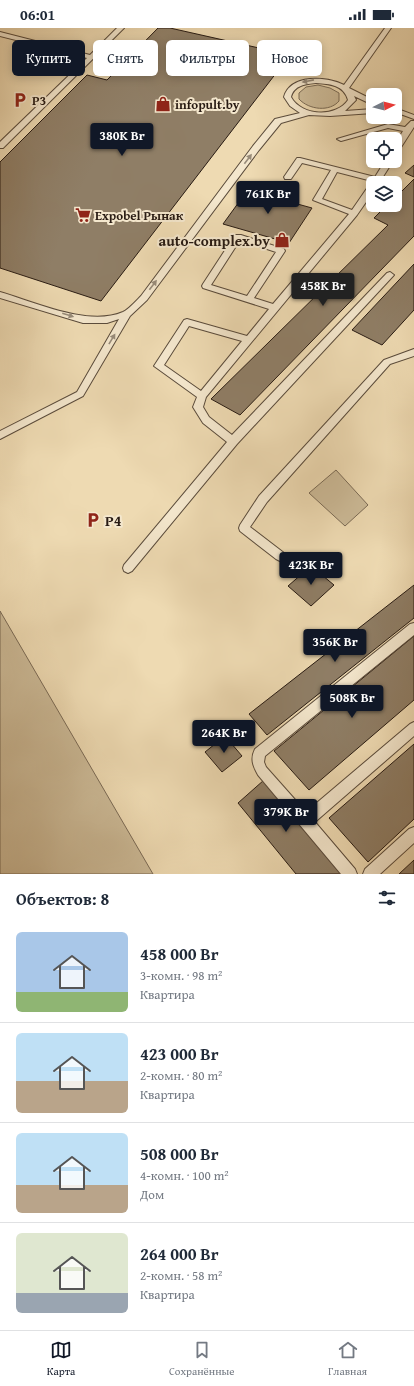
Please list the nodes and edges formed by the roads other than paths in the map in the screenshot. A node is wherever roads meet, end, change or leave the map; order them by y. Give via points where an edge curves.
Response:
1 (121, 28) edge
2 (388, 28) edge
3 (0, 34) edge
4 (92, 57) junction
5 (347, 90) junction
6 (366, 100) edge
7 (366, 111) edge
8 (337, 112) junction
9 (308, 113) junction
10 (402, 113) edge
11 (414, 117) edge
12 (414, 124) edge
13 (407, 130) junction
14 (402, 138) edge
15 (341, 139) dead end
16 (0, 146) edge
17 (334, 170) junction
18 (288, 176) dead end
19 (366, 180) edge
20 (366, 196) edge
21 (354, 213) junction
22 (390, 275) dead end
23 (0, 295) edge
24 (250, 299) junction
25 (275, 308) junction
26 (127, 314) junction
27 (249, 340) junction
28 (414, 352) edge
29 (202, 396) junction
30 (0, 436) edge
31 (233, 441) junction
32 (280, 556) dead end
33 (128, 568) dead end
34 (414, 628) edge
35 (414, 728) edge
36 (305, 822) junction
37 (414, 834) edge
38 (350, 874) edge
39 (370, 874) edge

1 - 4 lane
2 - 5 lane
3 - 4 lane
4 - 16 lane
5 - 6 lane
5 - 8 lane via 352,100 349,105
5 -> 9 lane via 325,80 296,84 290,90 288,98 291,104
7 - 8 lane
8 - 9 lane
26 -> 9 lane via 144,298 278,121
10 - 11 lane
12 - 13 lane
13 - 14 lane
13 - 15 lane via 388,126
17 - 18 lane via 300,160
17 - 19 lane
17 - 21 lane via 317,200
20 - 21 lane
21 - 25 lane
22 - 31 lane
23 -> 26 lane via 83,320 107,320
24 - 24 lane via 206,286 238,238 280,251
24 - 25 lane
25 - 27 lane
30 -> 26 lane via 80,394
27 - 29 lane
27 - 29 lane via 187,322 159,366
28 - 32 lane via 387,362 263,499 244,528
29 - 31 lane via 198,407 206,420
31 - 33 lane
34 - 36 lane via 259,754 258,762 262,771
35 - 36 lane
36 - 38 lane
37 - 39 lane

